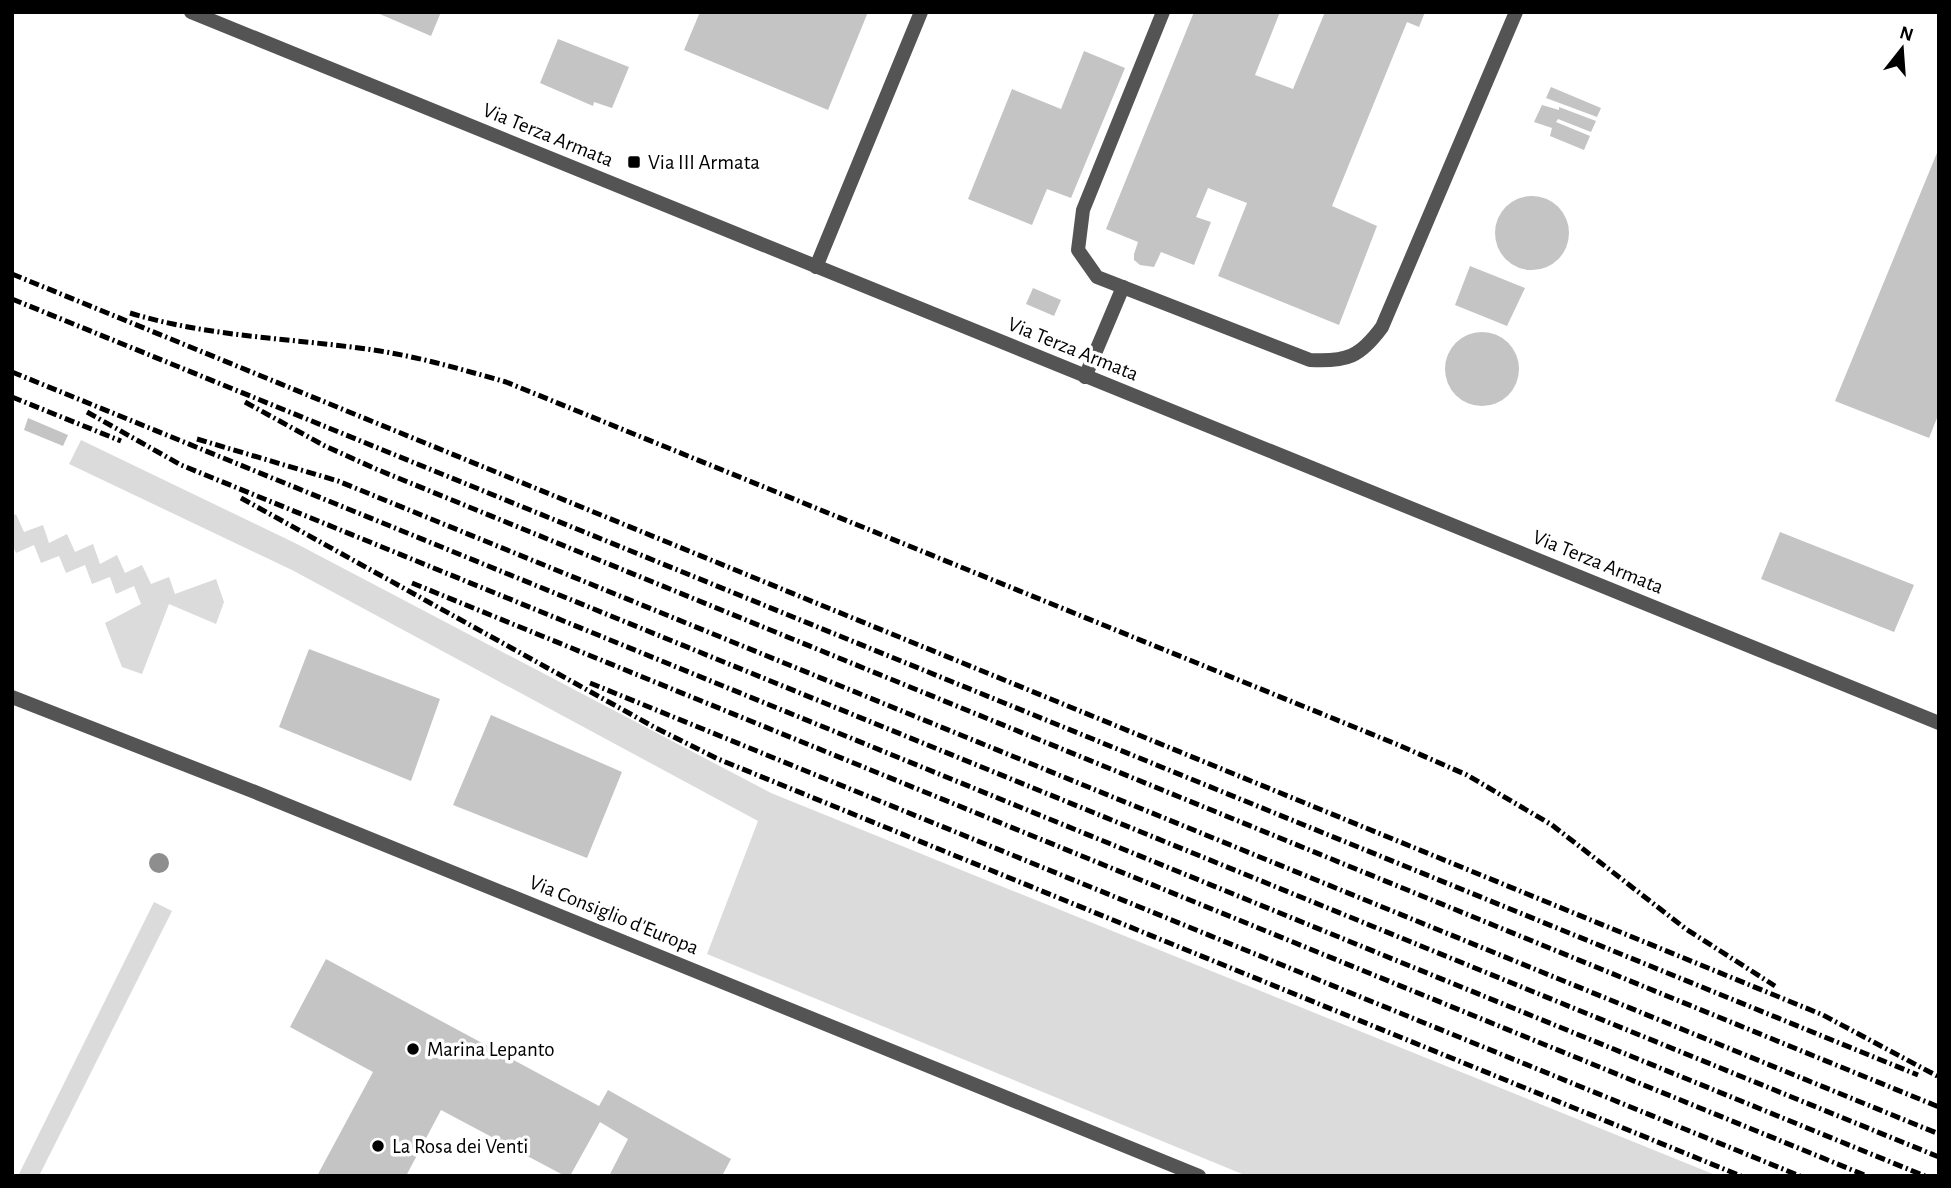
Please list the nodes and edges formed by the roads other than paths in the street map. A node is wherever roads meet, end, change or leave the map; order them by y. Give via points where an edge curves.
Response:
1 (191, 12) edge
2 (921, 12) edge
3 (1163, 12) edge
4 (1516, 12) edge
5 (816, 267) junction
6 (1123, 287) junction
7 (1085, 377) junction
8 (12, 697) edge
9 (1939, 723) edge
10 (1199, 1176) edge

1 - 5 street, Via Terza Armata
2 - 5 street
3 - 6 street via 1083,210 1078,250 1097,277
4 - 6 street via 1382,327 1367,348 1340,362 1310,360
5 - 7 street, Via Terza Armata
6 - 7 street
7 - 9 street, Via Terza Armata
8 - 10 street, Via Consiglio d'Europa

